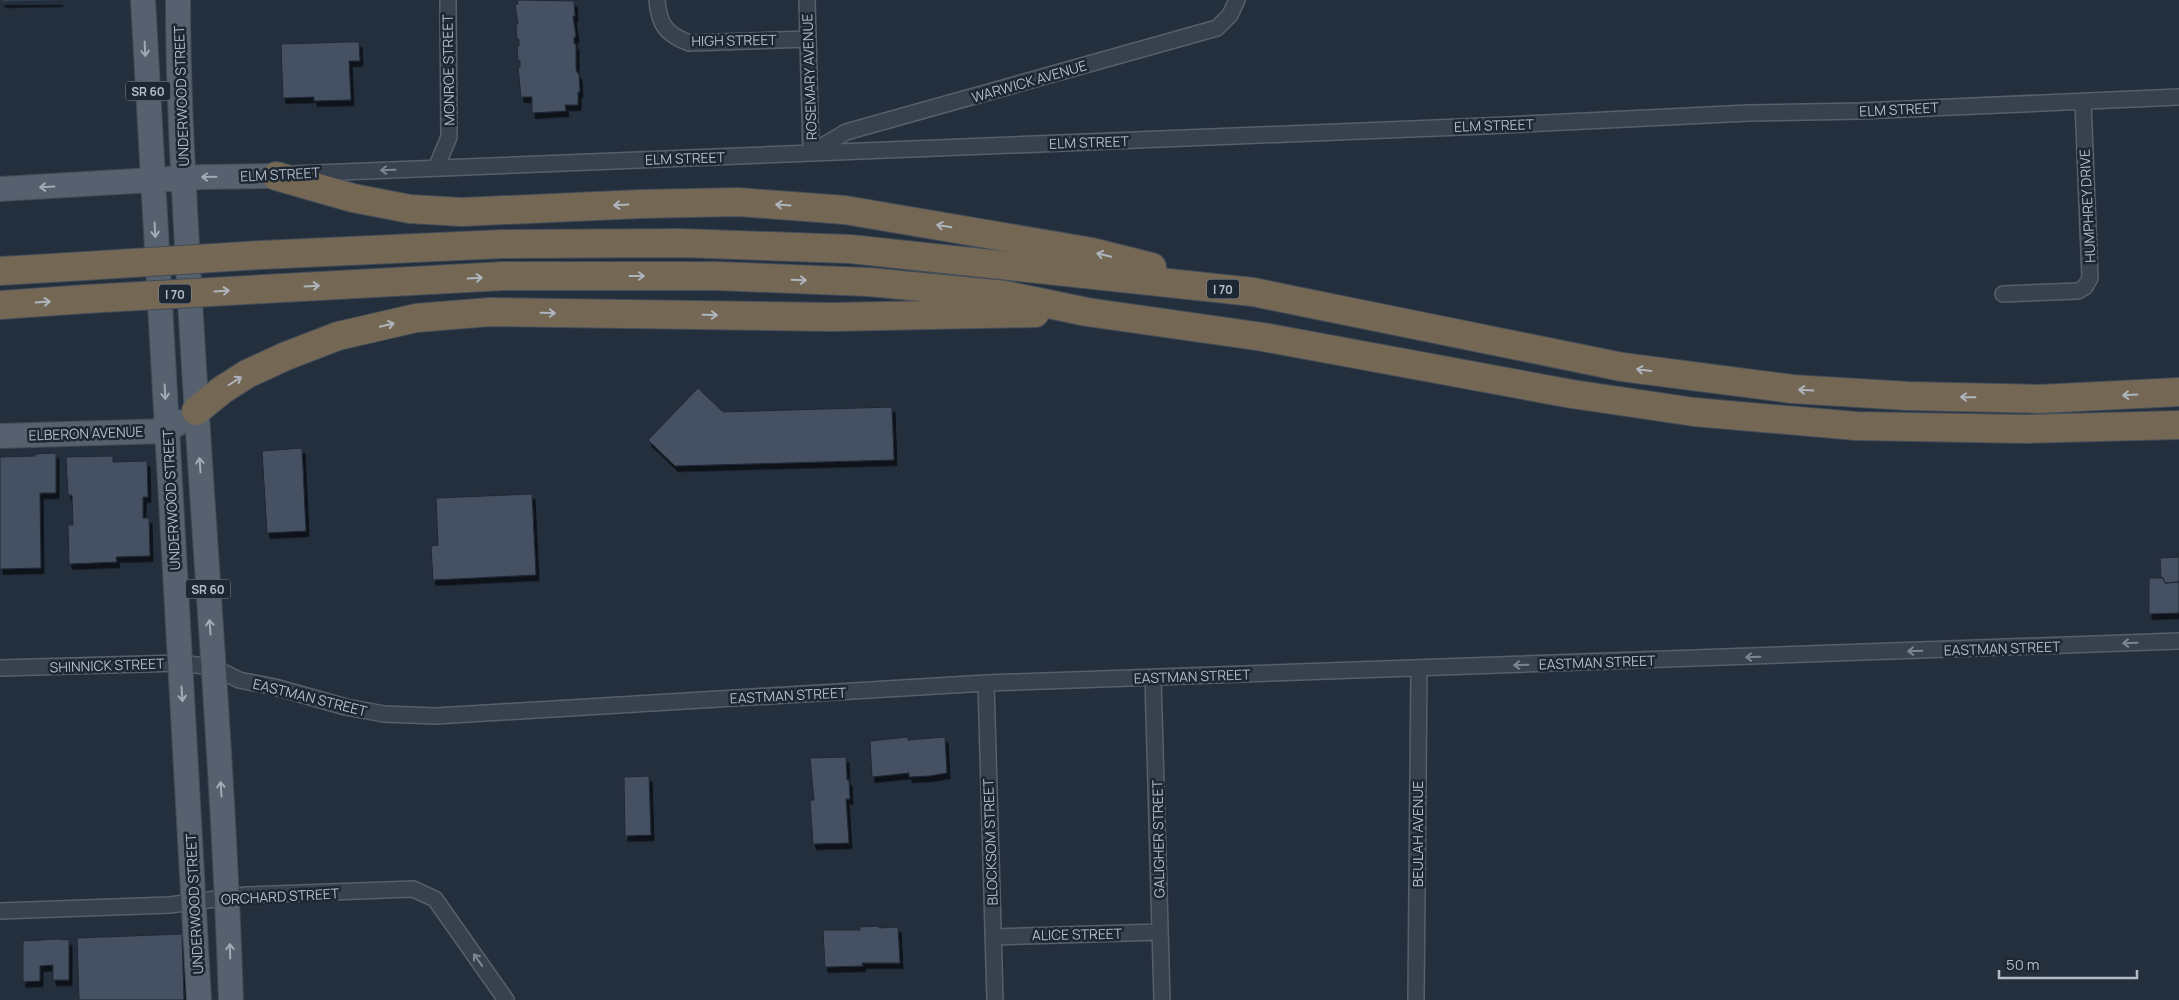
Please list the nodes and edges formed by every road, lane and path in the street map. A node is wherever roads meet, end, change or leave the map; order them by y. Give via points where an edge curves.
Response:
1 (144, 0) edge
2 (178, 0) edge
3 (448, 0) edge
4 (657, 0) edge
5 (807, 0) edge
6 (1237, 0) edge
7 (806, 39) junction
8 (2179, 97) edge
9 (2083, 101) junction
10 (811, 153) junction
11 (436, 168) junction
12 (276, 176) junction
13 (184, 178) junction
14 (152, 181) junction
15 (0, 189) edge
16 (0, 271) edge
17 (1253, 292) junction
18 (2004, 294) dead end
19 (0, 305) edge
20 (1088, 312) junction
21 (2179, 392) edge
22 (196, 410) junction
23 (2179, 425) edge
24 (167, 431) junction
25 (0, 436) edge
26 (2179, 642) edge
27 (180, 663) junction
28 (213, 667) junction
29 (0, 668) edge
30 (1419, 668) junction
31 (1153, 678) junction
32 (986, 683) junction
33 (228, 898) junction
34 (195, 902) junction
35 (0, 911) edge
36 (1160, 932) junction
37 (994, 936) junction
38 (199, 1000) edge
39 (231, 1000) edge
40 (506, 1000) edge
41 (995, 1000) edge
42 (1162, 1000) edge
43 (1416, 1000) edge

1 -> 14 main road, UNDERWOOD STREET / SR 60
2 - 13 main road, UNDERWOOD STREET / SR 60
3 - 11 street, MONROE STREET via 449,137
4 - 7 street, HIGH STREET via 662,24 673,37 689,43
5 - 7 street, ROSEMARY AVENUE
6 - 10 street, WARWICK AVENUE via 1230,15 1217,28 846,132
7 - 10 street, ROSEMARY AVENUE
8 - 9 street, ELM STREET
9 - 10 street, ELM STREET
9 - 18 street, HUMPHREY DRIVE via 2090,278 2078,291
10 - 11 street, ELM STREET
11 -> 12 street, ELM STREET
12 -> 13 main road, ELM STREET
17 -> 12 highway via 1092,252 844,210 738,202 462,212 410,209 361,200
13 - 14 main road, ELM STREET
13 - 22 main road, UNDERWOOD STREET / SR 60
14 -> 15 main road, ELM STREET
14 -> 24 main road, UNDERWOOD STREET / SR 60
16 - 17 highway, I 70, bridge via 513,244 681,244 850,250
21 -> 17 highway, I 70 via 2040,399 1792,389 1622,367
19 -> 20 highway, I 70, bridge via 504,276 716,276 869,282 986,293
22 -> 20 highway via 238,379 286,356 338,336 416,318 490,312 832,317
20 - 23 highway, I 70 via 1264,337 1572,394 1694,412 1856,426 2026,430
22 - 24 main road
28 -> 22 main road, UNDERWOOD STREET / SR 60
24 - 25 main road, ELBERON AVENUE
24 - 27 main road, UNDERWOOD STREET / SR 60
26 -> 30 street, EASTMAN STREET
27 - 28 street, SHINNICK STREET
27 - 29 street, SHINNICK STREET
27 -> 34 main road, UNDERWOOD STREET / SR 60
28 - 32 street, EASTMAN STREET via 240,680 346,707 384,714 436,716
33 -> 28 main road, UNDERWOOD STREET / SR 60
30 - 31 street, EASTMAN STREET
30 - 43 street, BEULAH AVENUE
31 - 32 street, EASTMAN STREET
31 - 36 street, GALIGHER STREET
32 - 37 street, BLOCKSOM STREET
33 - 34 street, ORCHARD STREET
39 -> 33 main road, UNDERWOOD STREET / SR 60
40 -> 33 street, ORCHARD STREET via 435,899 413,889
34 - 35 street, ORCHARD STREET
34 - 38 main road, UNDERWOOD STREET / SR 60
36 - 37 street, ALICE STREET
36 - 42 street, GALIGHER STREET
37 - 41 street, BLOCKSOM STREET

